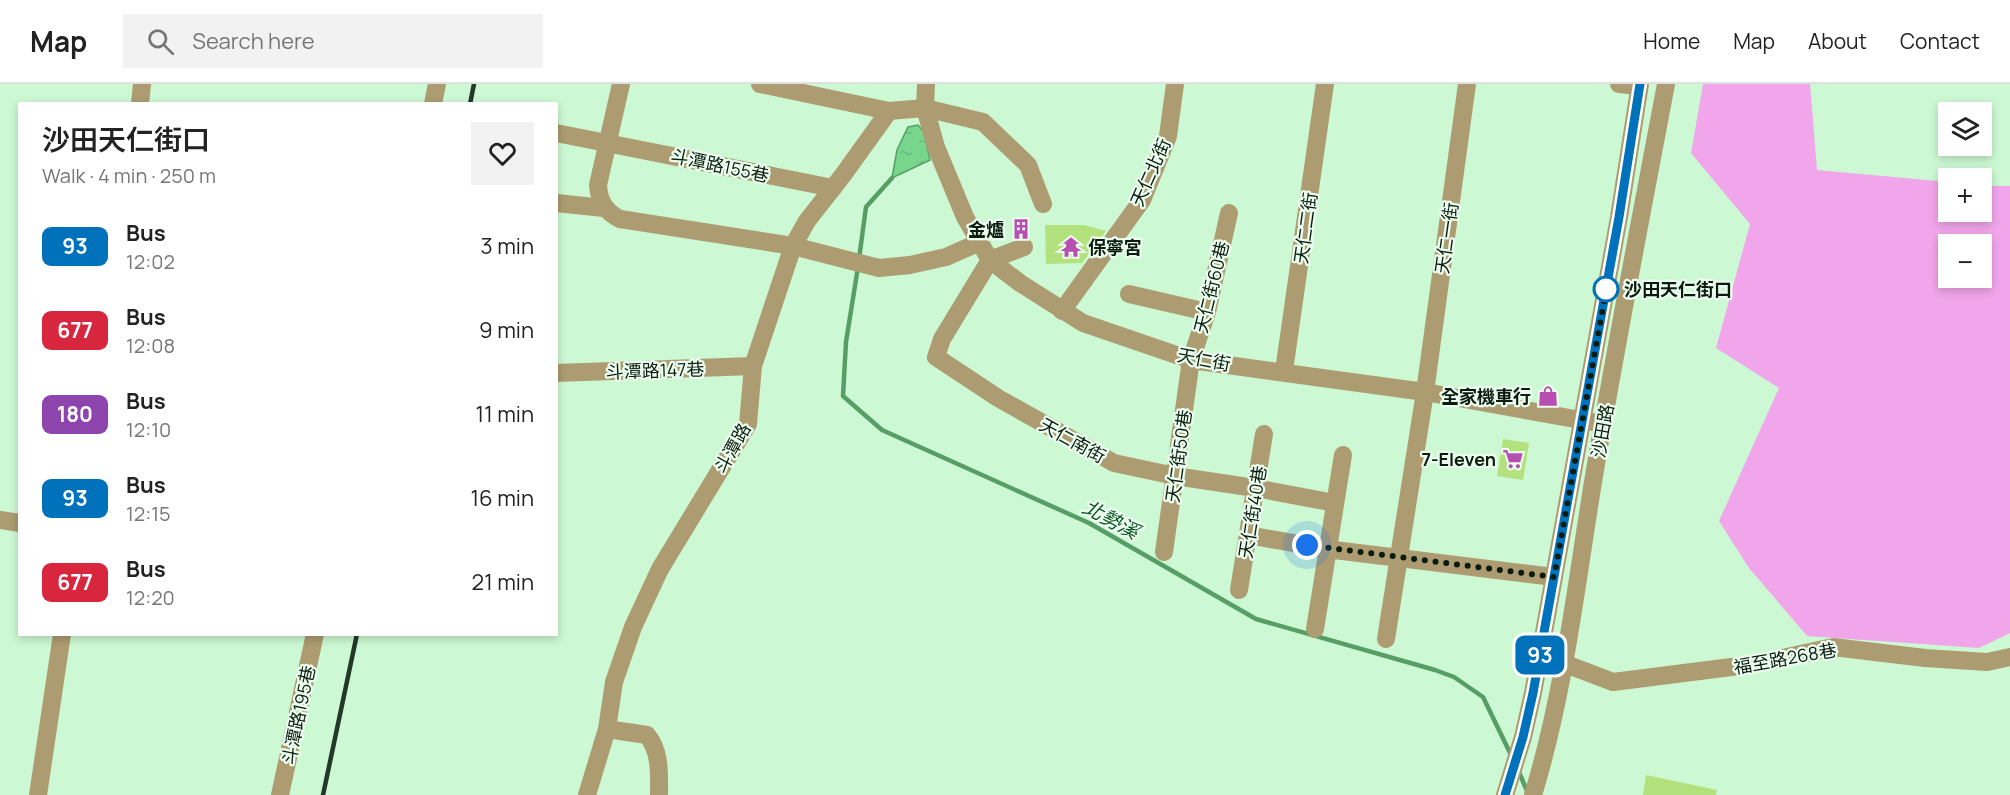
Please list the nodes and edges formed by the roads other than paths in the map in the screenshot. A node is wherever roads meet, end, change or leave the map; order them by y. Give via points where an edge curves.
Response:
1 (142, 84) edge
2 (437, 84) edge
3 (621, 84) edge
4 (760, 84) edge
5 (926, 84) edge
6 (1175, 84) edge
7 (1325, 84) edge
8 (1467, 84) edge
9 (1619, 84) edge
10 (1666, 84) edge
11 (1640, 85) edge
12 (140, 102) edge
13 (433, 102) edge
14 (926, 108) junction
15 (889, 111) junction
16 (558, 133) edge
17 (608, 142) junction
18 (833, 188) junction
19 (558, 203) edge
20 (1043, 204) dead end
21 (604, 208) junction
22 (1229, 213) dead end
23 (980, 242) junction
24 (792, 246) junction
25 (1024, 247) dead end
26 (990, 260) junction
27 (1128, 294) dead end
28 (1062, 311) junction
29 (1207, 312) junction
30 (1191, 360) junction
31 (753, 366) junction
32 (1284, 371) junction
33 (558, 373) edge
34 (1425, 392) junction
35 (1582, 421) junction
36 (1603, 424) junction
37 (1264, 434) dead end
38 (1343, 455) dead end
39 (1175, 476) junction
40 (1255, 488) junction
41 (1335, 503) junction
42 (0, 520) edge
43 (18, 523) edge
44 (1248, 536) junction
45 (1326, 549) junction
46 (1164, 552) dead end
47 (1400, 557) junction
48 (1554, 577) junction
49 (1239, 590) dead end
50 (1315, 629) dead end
51 (62, 636) edge
52 (315, 636) edge
53 (1386, 639) dead end
54 (2010, 657) edge
55 (1563, 663) junction
56 (607, 729) junction
57 (1535, 787) edge
58 (38, 795) edge
59 (280, 795) edge
60 (587, 795) edge
61 (659, 795) edge
62 (1505, 795) edge

1 - 12 street
2 - 13 street
3 - 17 street
4 - 15 street
5 - 14 street
6 - 28 street, 天仁北街 via 1168,136 1142,200
7 - 32 street, 天仁二街
8 - 34 street, 天仁一街
9 - 11 street
10 - 36 street, 沙田路
11 - 35 street, 沙田路
14 - 15 street
14 - 20 street via 983,122 1028,165
14 - 23 street, 天仁街 via 946,175
15 - 18 street, 斗潭路
16 - 17 street, 斗潭路155巷
17 - 18 street, 斗潭路155巷
17 - 21 street via 598,185 598,197
18 - 24 street, 斗潭路
19 - 21 street
21 - 24 street via 620,219
22 - 29 street, 天仁街60巷
23 - 24 street via 946,257 879,268
23 - 26 street, 天仁街
24 - 31 street, 斗潭路
25 - 26 street
26 - 28 street, 天仁街
26 - 39 street, 天仁南街 via 942,339 936,357 998,398 1114,463
27 - 29 street
28 - 30 street, 天仁街 via 1093,327
29 - 30 street, 天仁街60巷
30 - 32 street, 天仁街
30 - 39 street, 天仁街50巷
31 - 33 street, 斗潭路147巷
31 - 56 street, 斗潭路 via 748,424 660,569 633,627 614,682
32 - 34 street, 天仁街
34 - 35 street, 天仁街
34 - 47 street, 天仁一街
35 - 36 street, 天仁街
35 - 48 street, 沙田路
36 - 55 street, 沙田路
37 - 40 street, 天仁街40巷
38 - 41 street
39 - 40 street, 天仁南街
39 - 46 street, 天仁街50巷
40 - 41 street, 天仁南街
40 - 44 street, 天仁街40巷
41 - 45 street
42 - 43 street
44 - 45 street
44 - 49 street, 天仁街40巷
45 - 47 street
45 - 50 street
47 - 48 street
47 - 53 street, 天仁一街
48 - 62 street, 沙田路 via 1533,693
51 - 58 street
52 - 59 street, 斗潭路195巷
54 - 55 street, 福至路268巷 via 1987,662 1833,647 1755,664 1613,682
55 - 57 street, 沙田路
56 - 60 street, 斗潭路
56 - 61 street via 647,735 658,760

